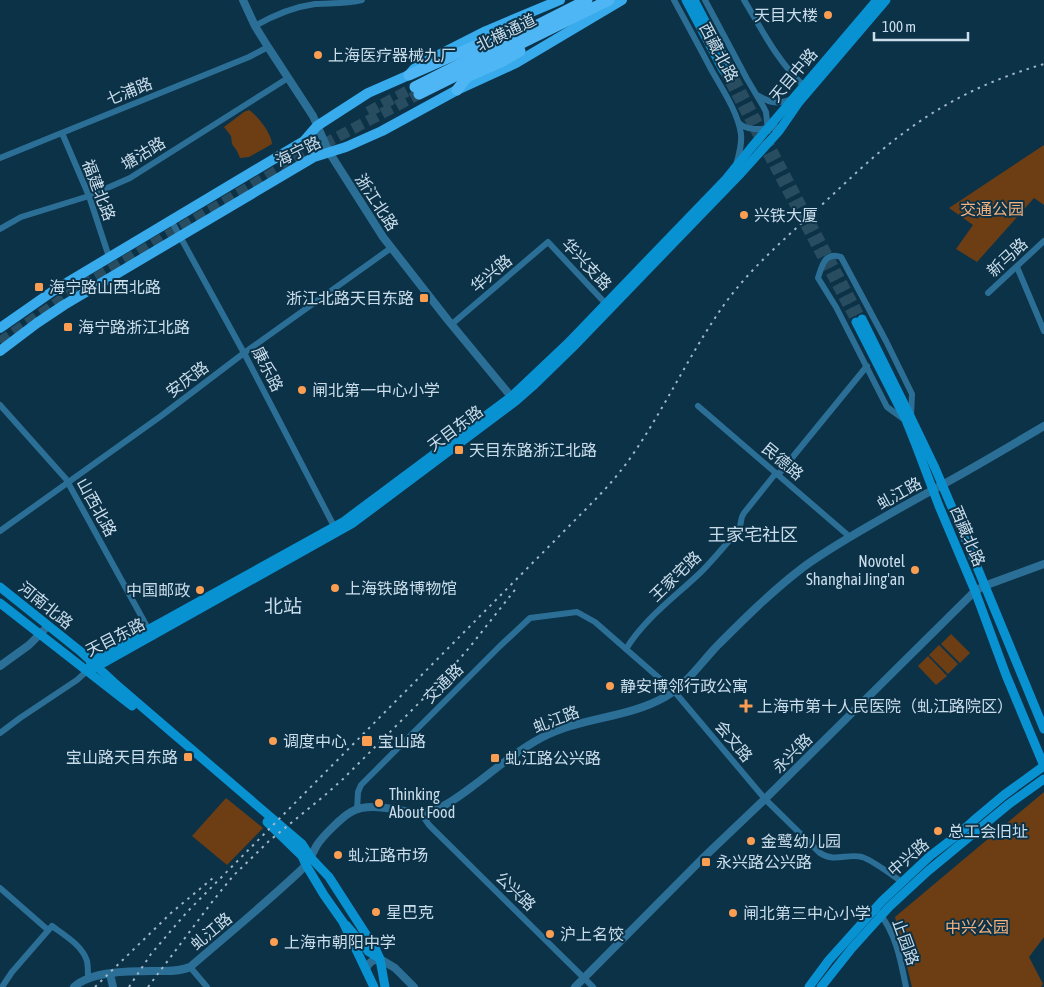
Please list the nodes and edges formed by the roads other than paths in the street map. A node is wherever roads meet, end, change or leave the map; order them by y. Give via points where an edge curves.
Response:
1 (242, 0) edge
2 (362, 0) edge
3 (560, 0) edge
4 (587, 0) edge
5 (609, 0) edge
6 (622, 0) edge
7 (674, 0) edge
8 (686, 0) edge
9 (694, 0) edge
10 (705, 0) edge
11 (744, 0) edge
12 (877, 0) edge
13 (886, 0) edge
14 (546, 3) edge
15 (570, 14) junction
16 (255, 26) junction
17 (526, 30) junction
18 (545, 31) junction
19 (268, 47) junction
20 (408, 75) junction
21 (288, 78) junction
22 (804, 86) junction
23 (457, 90) junction
24 (756, 94) junction
25 (792, 99) junction
26 (766, 115) junction
27 (737, 120) junction
28 (317, 126) junction
29 (782, 127) junction
30 (768, 128) junction
31 (755, 129) junction
32 (62, 133) junction
33 (769, 142) junction
34 (329, 152) junction
35 (0, 158) edge
36 (734, 170) junction
37 (89, 196) junction
38 (171, 220) junction
39 (0, 229) edge
40 (180, 236) junction
41 (1044, 241) edge
42 (548, 242) joint
43 (391, 248) junction
44 (110, 257) junction
45 (1017, 267) junction
46 (988, 293) dead end
47 (606, 304) junction
48 (859, 320) tunnel mouth
49 (452, 324) junction
50 (0, 328) edge
51 (1044, 331) edge
52 (0, 351) edge
53 (244, 353) junction
54 (867, 366) junction
55 (514, 399) junction
56 (0, 405) edge
57 (698, 406) dead end
58 (908, 419) junction
59 (1044, 426) edge
60 (777, 474) junction
61 (68, 482) junction
62 (942, 485) junction
63 (933, 490) junction
64 (336, 530) junction
65 (0, 531) edge
66 (850, 537) junction
67 (1044, 564) edge
68 (984, 586) junction
69 (0, 587) edge
70 (975, 591) junction
71 (0, 603) edge
72 (577, 612) joint
73 (48, 626) junction
74 (150, 633) junction
75 (40, 634) junction
76 (626, 649) junction
77 (0, 666) edge
78 (92, 666) junction
79 (674, 691) junction
80 (1044, 729) edge
81 (0, 733) edge
82 (1044, 766) edge
83 (1044, 779) edge
84 (764, 799) junction
85 (357, 810) junction
86 (421, 812) junction
87 (308, 862) junction
88 (902, 882) junction
89 (0, 888) edge
90 (878, 912) junction
91 (343, 922) junction
92 (50, 928) junction
93 (380, 958) junction
94 (190, 967) junction
95 (366, 970) junction
96 (110, 974) junction
97 (88, 978) junction
98 (585, 978) junction
99 (2, 987) edge
100 (74, 987) edge
101 (113, 987) edge
102 (207, 987) edge
103 (374, 987) edge
104 (385, 987) edge
105 (414, 987) edge
106 (575, 987) edge
107 (594, 987) edge
108 (809, 987) edge
109 (821, 987) edge
110 (906, 987) edge

1 - 16 street, 浙江北路
2 - 16 street via 296,8
3 - 14 main road, 海宁路
4 - 15 highway, 北横通道
5 - 15 highway, 北横通道
6 - 23 main road, 海宁路 via 516,63
7 - 27 street, 西藏北路
8 - 9 main road, 西藏北路 via 726,68
10 - 24 street, 西藏北路
11 - 22 street via 778,57
12 - 22 main road, 天目中路
13 - 29 main road, 天目中路 via 799,102
14 - 20 main road, 海宁路 via 421,64
15 - 17 highway, 北横通道
15 - 18 highway, 北横通道
16 - 19 street, 浙江北路
17 - 18 highway, 北横通道 via 417,90
17 - 20 highway via 511,30
18 - 23 highway via 521,51 467,77
19 - 21 street, 浙江北路
19 - 32 street, 七浦路
20 - 28 main road, 海宁路 via 368,94
21 - 28 street, 浙江北路
21 - 37 street, 塘沽路 via 142,171
22 - 25 main road, 天目中路
23 - 34 main road, 海宁路 via 382,131
24 - 25 street, 西藏北路 via 774,103
24 - 26 street, 西藏北路
25 - 30 main road, 天目中路
26 - 30 street, 西藏北路
26 - 31 street via 763,124
27 - 31 street via 744,127
27 - 36 street, 西藏北路 via 741,144
28 - 34 street, 浙江北路
28 - 38 main road, 海宁路 via 304,141
29 - 30 street
29 - 33 main road, 天目中路
30 - 31 street
30 - 33 street, 西藏北路
30 - 36 main road, 天目中路
32 - 35 street, 七浦路
32 - 37 street, 福建北路
33 - 55 main road, 天目东路 via 592,328 533,386
34 - 40 main road, 海宁路 via 314,157
34 - 43 street, 浙江北路
36 - 47 main road, 天目东路
37 - 39 street, 塘沽路 via 21,217
37 - 44 street, 福建北路
38 - 40 street, 康乐路
38 - 44 main road, 海宁路
40 - 52 main road, 海宁路 via 64,305
40 - 53 street, 康乐路
41 - 45 street, 新马路
42 - 47 street, 华兴支路
42 - 49 street, 华兴路
43 - 49 street, 浙江北路
43 - 53 street, 安庆路
44 - 50 main road, 海宁路 via 40,299
45 - 46 street, 新马路
45 - 51 street
47 - 55 main road, 天目东路
48 - 58 main road, 西藏北路
49 - 55 street, 浙江北路
53 - 61 street, 安庆路
53 - 64 street, 康乐路
54 - 58 street via 887,407
54 - 58 street via 818,278 824,261 832,256 838,255 843,260 912,394
54 - 60 street, 王家宅路
55 - 64 main road, 天目东路 via 353,522
56 - 61 street, 山西北路
57 - 60 street, 民德路
58 - 62 main road, 西藏北路
58 - 63 main road, 西藏北路
59 - 62 street, 虬江路
60 - 66 street, 民德路
60 - 76 street, 王家宅路 via 742,516 741,526 729,541 643,626
61 - 65 street, 安庆路
61 - 74 street, 山西北路
62 - 63 street, 虬江路
62 - 68 main road, 西藏北路
63 - 66 street, 虬江路
63 - 70 main road, 西藏北路
64 - 74 main road, 天目东路
66 - 79 street, 虬江路 via 786,581
67 - 68 street, 永兴路
68 - 70 street, 永兴路
68 - 80 main road, 西藏北路
69 - 73 main road, 河南北路
70 - 82 main road, 西藏北路
70 - 84 street, 永兴路
71 - 75 main road, 河南北路
72 - 76 street, 会文路 via 595,622
72 - 85 street, 交通路 via 530,618 362,785 358,792
73 - 75 street
73 - 78 main road, 河南北路
74 - 78 main road, 天目东路
75 - 77 street
75 - 78 main road, 河南北路
76 - 79 street, 会文路
78 - 81 street
78 - 87 main road via 302,844 308,853
79 - 84 street, 会文路
79 - 86 street, 虬江路 via 642,707 544,736 454,800
82 - 88 main road, 中兴路 via 985,810
83 - 90 main road, 中兴路
84 - 88 street, 会文路 via 828,858 861,857
84 - 98 street, 永兴路
85 - 86 street, 虬江路 via 379,807
85 - 87 street, 虬江路 via 323,838
86 - 98 street, 公兴路 via 429,825
87 - 91 main road via 324,895
87 - 93 main road via 329,878
87 - 94 street, 虬江路
88 - 90 main road, 中兴路
89 - 92 street
90 - 108 main road, 中兴路 via 829,960
90 - 109 main road, 中兴路
90 - 110 street, 止园路 via 895,944
91 - 93 main road via 369,952
91 - 95 main road
92 - 97 street via 83,953
92 - 99 street
93 - 95 street via 368,964
93 - 104 main road
93 - 105 street
94 - 96 street, 虬江路
94 - 102 street
95 - 103 main road
96 - 97 street, 虬江路
96 - 101 street
97 - 100 street, 虬江路
98 - 106 street, 永兴路
98 - 107 street, 公兴路

